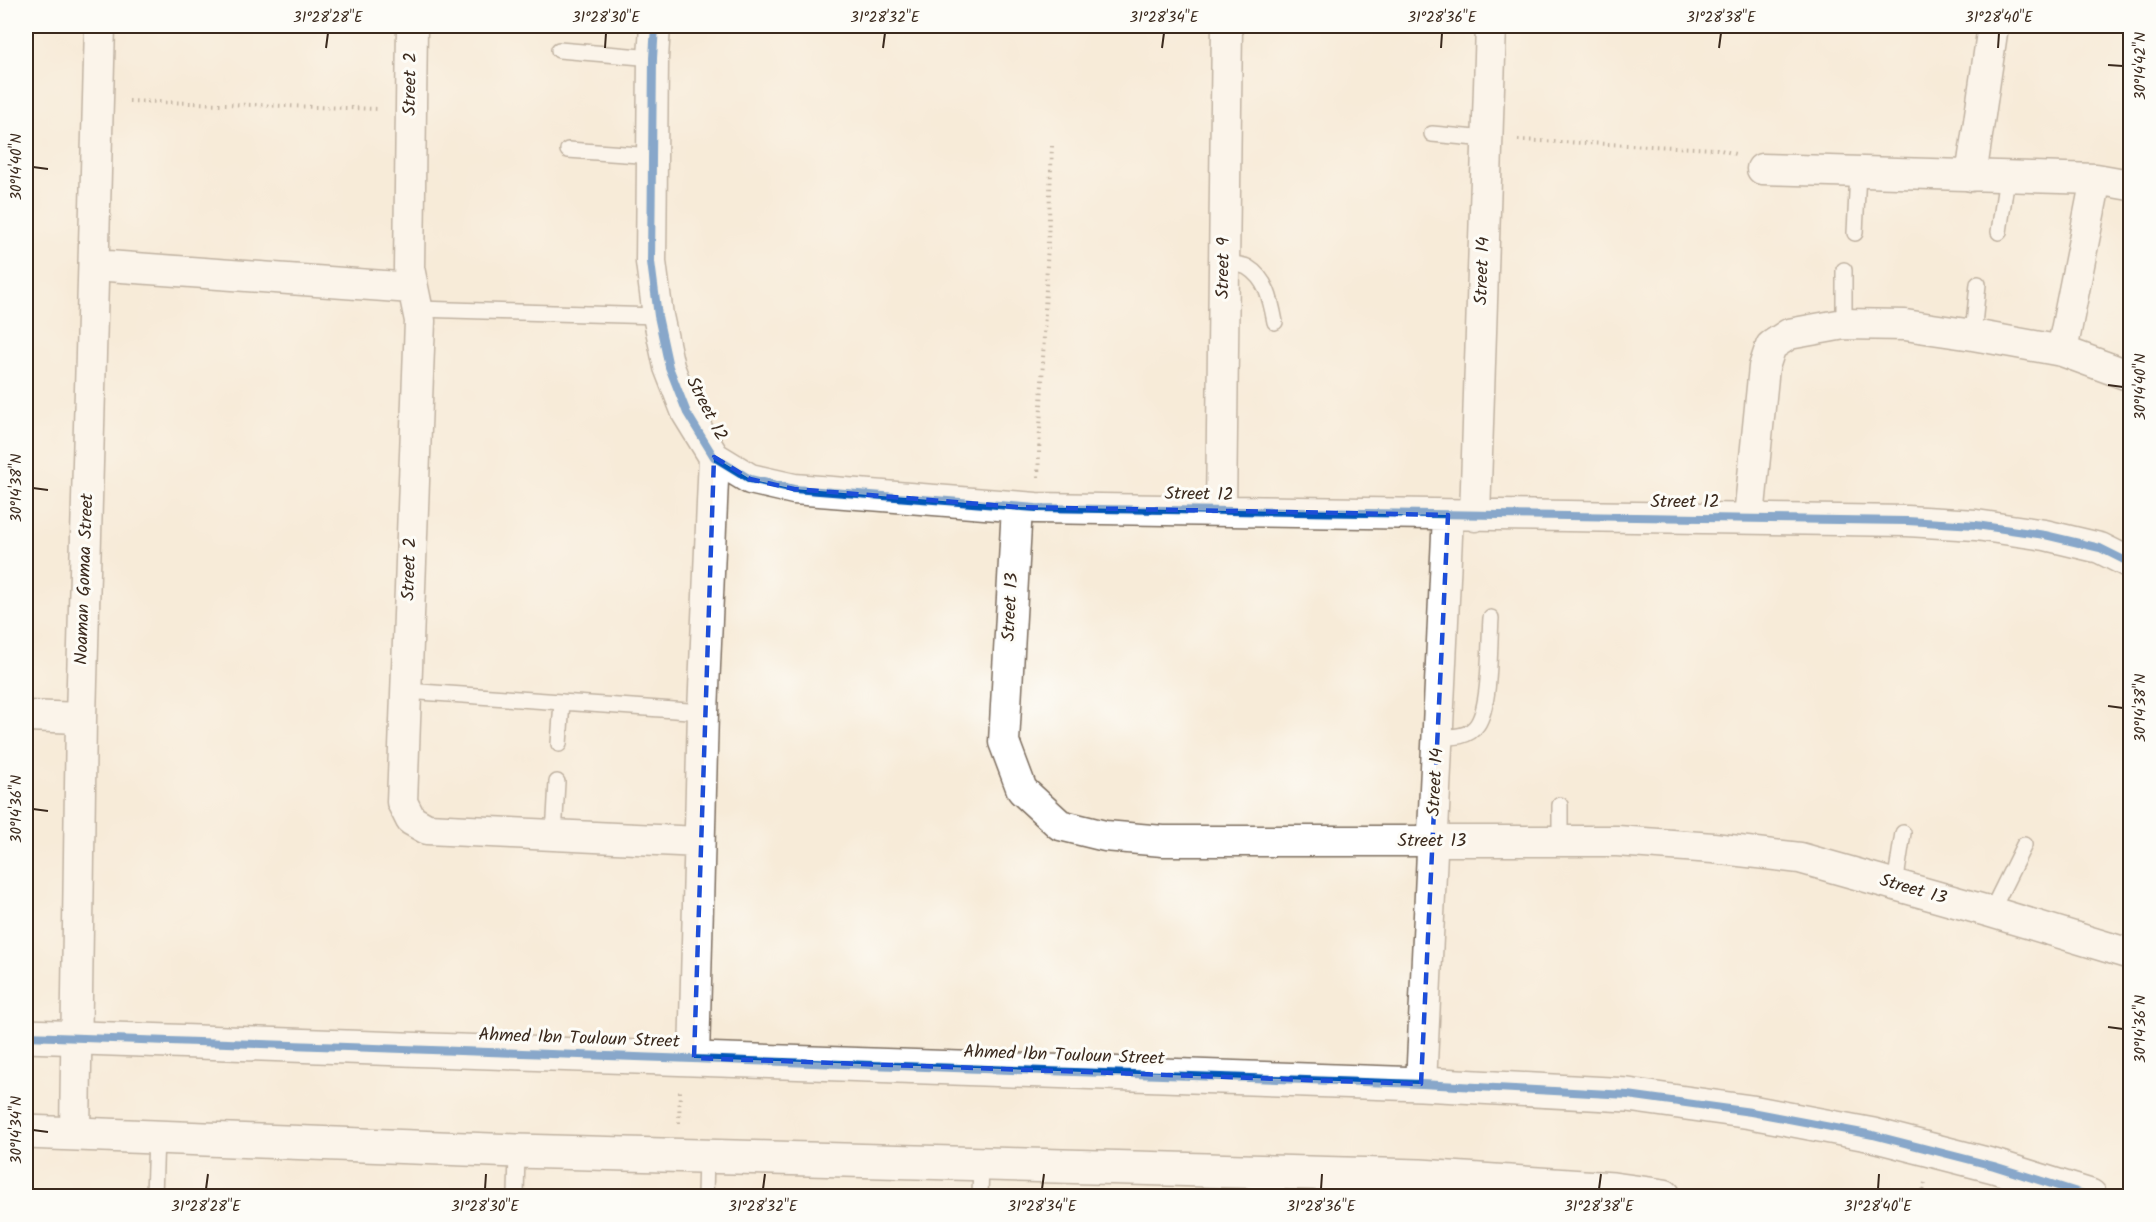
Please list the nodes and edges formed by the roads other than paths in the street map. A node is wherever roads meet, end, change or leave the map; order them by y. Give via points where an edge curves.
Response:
1 (100, 26) edge
2 (412, 26) edge
3 (655, 26) edge
4 (1227, 26) edge
5 (1491, 26) edge
6 (1993, 26) edge
7 (560, 50) dead end
8 (653, 58) junction
9 (1432, 135) dead end
10 (1487, 139) junction
11 (568, 150) dead end
12 (653, 156) junction
13 (1762, 169) road end
14 (1858, 172) junction
15 (1971, 176) junction
16 (2007, 177) junction
17 (2096, 179) junction
18 (2130, 184) edge
19 (1999, 232) dead end
20 (1855, 233) dead end
21 (1224, 263) junction
22 (94, 265) junction
23 (1844, 270) dead end
24 (1978, 284) dead end
25 (415, 298) junction
26 (658, 316) junction
27 (1275, 322) dead end
28 (1844, 324) junction
29 (1973, 334) junction
30 (2062, 351) junction
31 (2130, 374) edge
32 (714, 457) junction
33 (1027, 507) junction
34 (1221, 511) junction
35 (1462, 515) junction
36 (1749, 517) junction
37 (2130, 563) edge
38 (1491, 618) dead end
39 (406, 691) junction
40 (562, 702) junction
41 (702, 712) junction
42 (26, 716) edge
43 (81, 718) junction
44 (1438, 737) junction
45 (559, 744) dead end
46 (557, 782) dead end
47 (1560, 805) dead end
48 (1903, 833) dead end
49 (554, 835) junction
50 (1433, 841) junction
51 (1560, 841) junction
52 (699, 842) junction
53 (2024, 845) dead end
54 (1895, 885) junction
55 (1991, 912) junction
56 (2130, 954) edge
57 (26, 1036) edge
58 (75, 1037) junction
59 (687, 1058) junction
60 (1421, 1084) junction
61 (26, 1132) edge
62 (75, 1133) junction
63 (156, 1136) junction
64 (518, 1151) junction
65 (692, 1156) junction
66 (981, 1164) junction
67 (1266, 1184) edge
68 (1413, 1186) edge
69 (154, 1197) edge
70 (516, 1197) edge
71 (705, 1197) edge
72 (980, 1197) edge
73 (1664, 1197) edge
74 (2090, 1197) edge

1 - 22 street, Noaman Gomaa Street
2 - 25 street, Street 2 via 409,268
3 - 8 street, Street 12
4 - 21 street, Street 9
5 - 10 street, Street 14
6 - 15 street
7 - 8 lane
8 - 12 street, Street 12
9 - 10 lane
10 - 35 street, Street 14
11 - 12 lane
12 - 26 street, Street 12 via 651,262
13 - 14 street
14 - 15 street
14 - 20 lane
15 - 16 street
16 - 17 street
16 - 19 lane
17 - 18 street
17 - 30 street
21 - 27 lane via 1246,266 1261,278
21 - 34 street, Street 9
22 - 25 street
22 - 43 street, Noaman Gomaa Street
23 - 28 lane
24 - 29 lane
25 - 26 lane
25 - 39 street, Street 2 via 419,341
26 - 32 street, Street 12 via 669,367 683,404
28 - 29 street via 1905,325
28 - 36 street via 1789,334 1771,346 1764,368
29 - 30 street
30 - 31 street
32 - 33 street, Street 12 via 750,479 794,489
32 - 41 street
33 - 34 street, Street 12
33 - 50 street, Street 13 via 1004,742 1022,790 1060,825 1105,836 1163,841
34 - 35 street, Street 12
35 - 36 street, Street 12
35 - 44 street, Street 14
36 - 37 street, Street 12 via 1976,525 2100,548
38 - 44 lane via 1485,709 1476,727 1458,737
39 - 40 lane
39 - 49 street, Street 2 via 402,802 411,820 427,829
40 - 41 lane
40 - 45 lane
41 - 52 street
42 - 43 street
43 - 58 street, Noaman Gomaa Street
44 - 50 street, Street 14
46 - 49 lane
47 - 51 lane
48 - 54 lane
49 - 52 street, Street 2
50 - 51 street, Street 13
50 - 60 street, Street 14
51 - 54 street, Street 13 via 1639,842 1800,858
52 - 59 street
53 - 55 lane
54 - 55 street, Street 13
55 - 56 street, Street 13
57 - 58 street, Ahmed Ibn Touloun Street
58 - 59 street, Ahmed Ibn Touloun Street
58 - 62 street, Noaman Gomaa Street
59 - 60 street, Ahmed Ibn Touloun Street
60 - 74 street, Ahmed Ibn Touloun Street via 1628,1095 1751,1112 1873,1135 1994,1166
61 - 62 street
62 - 63 street
63 - 64 street
63 - 69 lane
64 - 65 street
64 - 70 lane
65 - 66 street
65 - 71 lane
66 - 67 street
66 - 72 lane
67 - 68 street
68 - 73 street via 1613,1188

